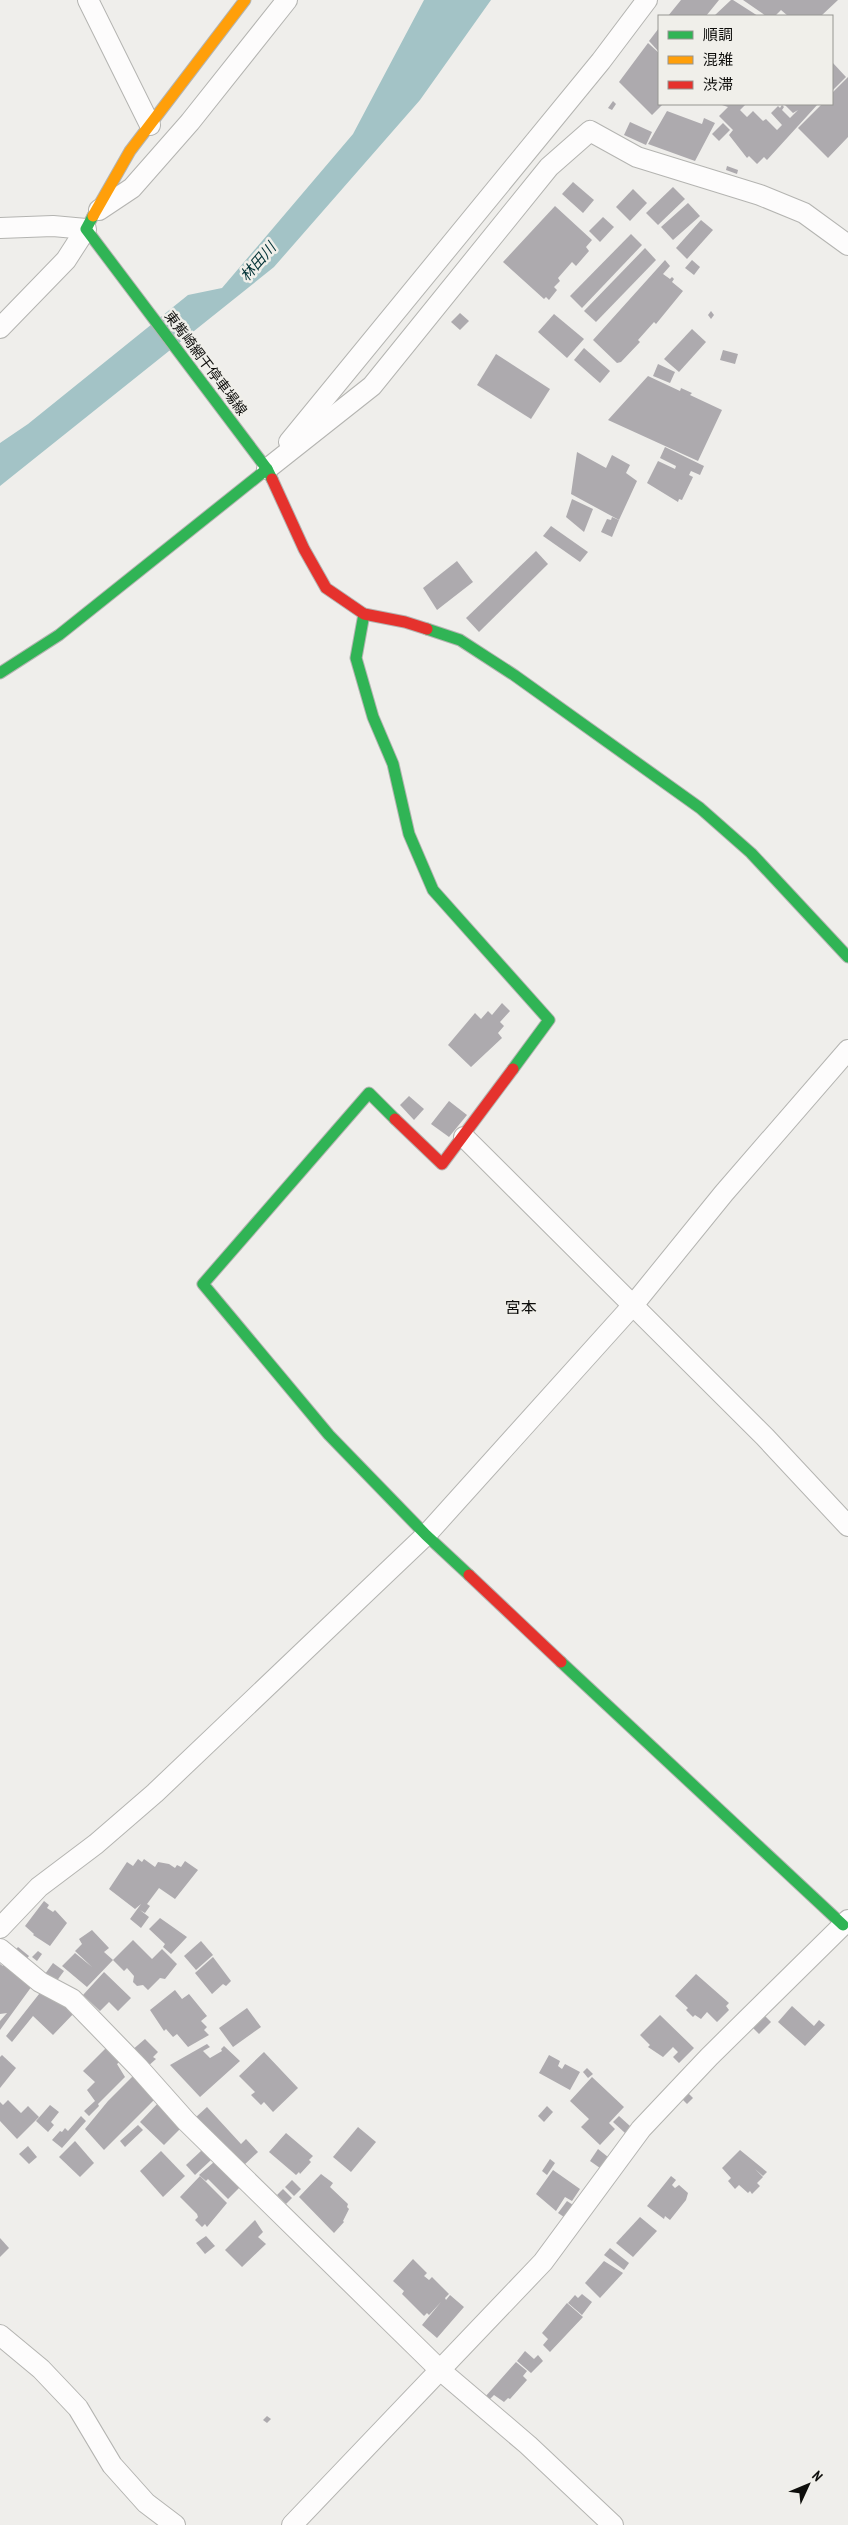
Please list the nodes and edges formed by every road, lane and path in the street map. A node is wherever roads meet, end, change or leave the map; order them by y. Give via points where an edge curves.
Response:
1 (88, 0) edge
2 (245, 0) edge
3 (286, 0) edge
4 (647, 0) edge
5 (150, 125) junction
6 (96, 212) junction
7 (0, 228) edge
8 (86, 230) junction
9 (848, 245) edge
10 (0, 328) edge
11 (267, 469) junction
12 (364, 614) junction
13 (0, 673) edge
14 (848, 957) edge
15 (848, 1050) edge
16 (464, 1137) junction
17 (634, 1304) junction
18 (848, 1526) edge
19 (426, 1535) junction
20 (845, 1923) edge
21 (0, 1928) edge
22 (0, 1949) edge
23 (0, 2335) edge
24 (440, 2370) junction
25 (175, 2525) edge
26 (292, 2525) edge
27 (613, 2525) edge

1 - 5 street
2 - 5 street
3 - 6 street via 190,122 132,188
4 - 11 street via 595,69
5 - 6 street via 130,150
6 - 8 street
7 - 8 street via 53,226
8 - 10 street via 66,260
8 - 11 street, 東觜崎網干停車場線
9 - 11 street via 804,213 760,195 637,157 590,131 549,168 372,386
11 - 12 street, 東觜崎網干停車場線 via 326,588
11 - 13 street via 59,635
12 - 14 street via 405,622 460,640 514,675 700,808 751,853
12 - 16 street via 356,658 373,717 392,764 409,834 433,890 548,1020
15 - 17 street via 724,1193
16 - 17 street
16 - 19 street via 442,1164 369,1093 203,1284 329,1435
17 - 18 street
17 - 19 street
19 - 20 street
19 - 21 street via 155,1793 39,1887
20 - 24 street via 641,2129 542,2262
22 - 24 street via 40,1982 72,1999 186,2120
23 - 25 street via 42,2369 78,2408 112,2465 146,2502
24 - 26 street
24 - 27 street via 528,2445

